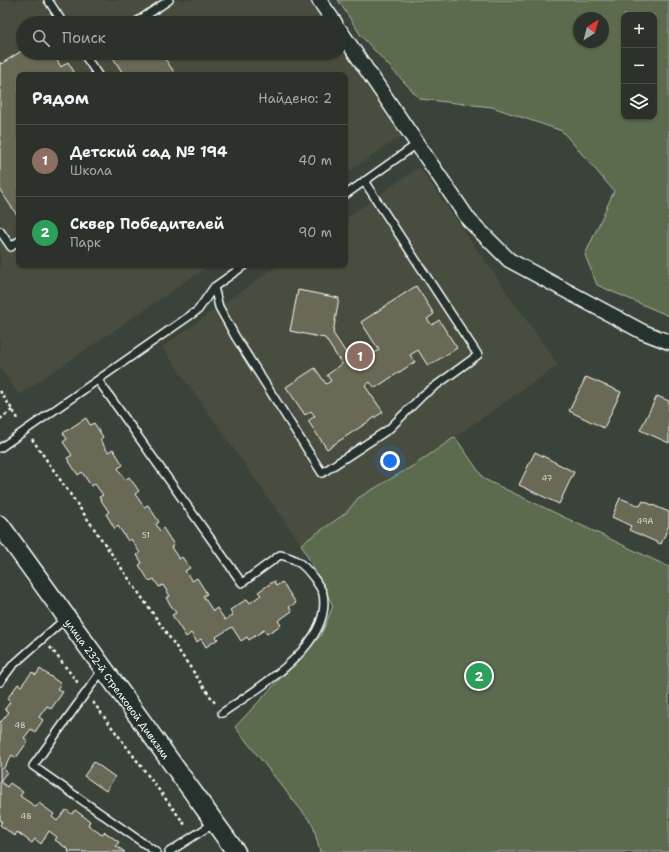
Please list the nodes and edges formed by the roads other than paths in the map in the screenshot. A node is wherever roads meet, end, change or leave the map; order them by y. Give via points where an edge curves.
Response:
1 (48, 0) edge
2 (169, 0) edge
3 (319, 0) edge
4 (58, 16) edge
5 (145, 16) edge
6 (330, 16) edge
7 (348, 42) edge
8 (90, 60) edge
9 (96, 72) edge
10 (417, 144) junction
11 (364, 181) junction
12 (348, 193) edge
13 (0, 232) edge
14 (16, 243) edge
15 (241, 268) edge
16 (214, 287) junction
17 (669, 342) edge
18 (98, 380) junction
19 (0, 448) edge
20 (0, 525) edge
21 (66, 618) junction
22 (103, 669) junction
23 (0, 682) edge
24 (222, 713) road end
25 (214, 823) junction
26 (156, 852) edge
27 (169, 852) edge
28 (236, 852) edge

1 - 4 lane
2 - 5 lane
3 - 6 street
7 - 10 street
8 - 9 lane
10 - 11 lane
10 - 17 street via 468,220 509,260 643,332
11 - 12 lane
11 - 16 lane via 478,355 423,394 389,429 322,473 235,336 220,307
13 - 14 lane via 11,247
15 - 16 lane
16 - 18 lane via 198,310
18 - 19 lane
18 - 24 lane via 242,583 280,555 292,557 310,573 323,593 323,616 309,643 282,672
20 - 21 street, улица 232-й Стрелковой Дивизии
21 - 22 street, улица 232-й Стрелковой Дивизии
21 - 23 lane via 12,666
22 - 25 street, улица 232-й Стрелковой Дивизии
22 - 26 lane via 33,766
25 - 27 lane
25 - 28 street, улица 232-й Стрелковой Дивизии

